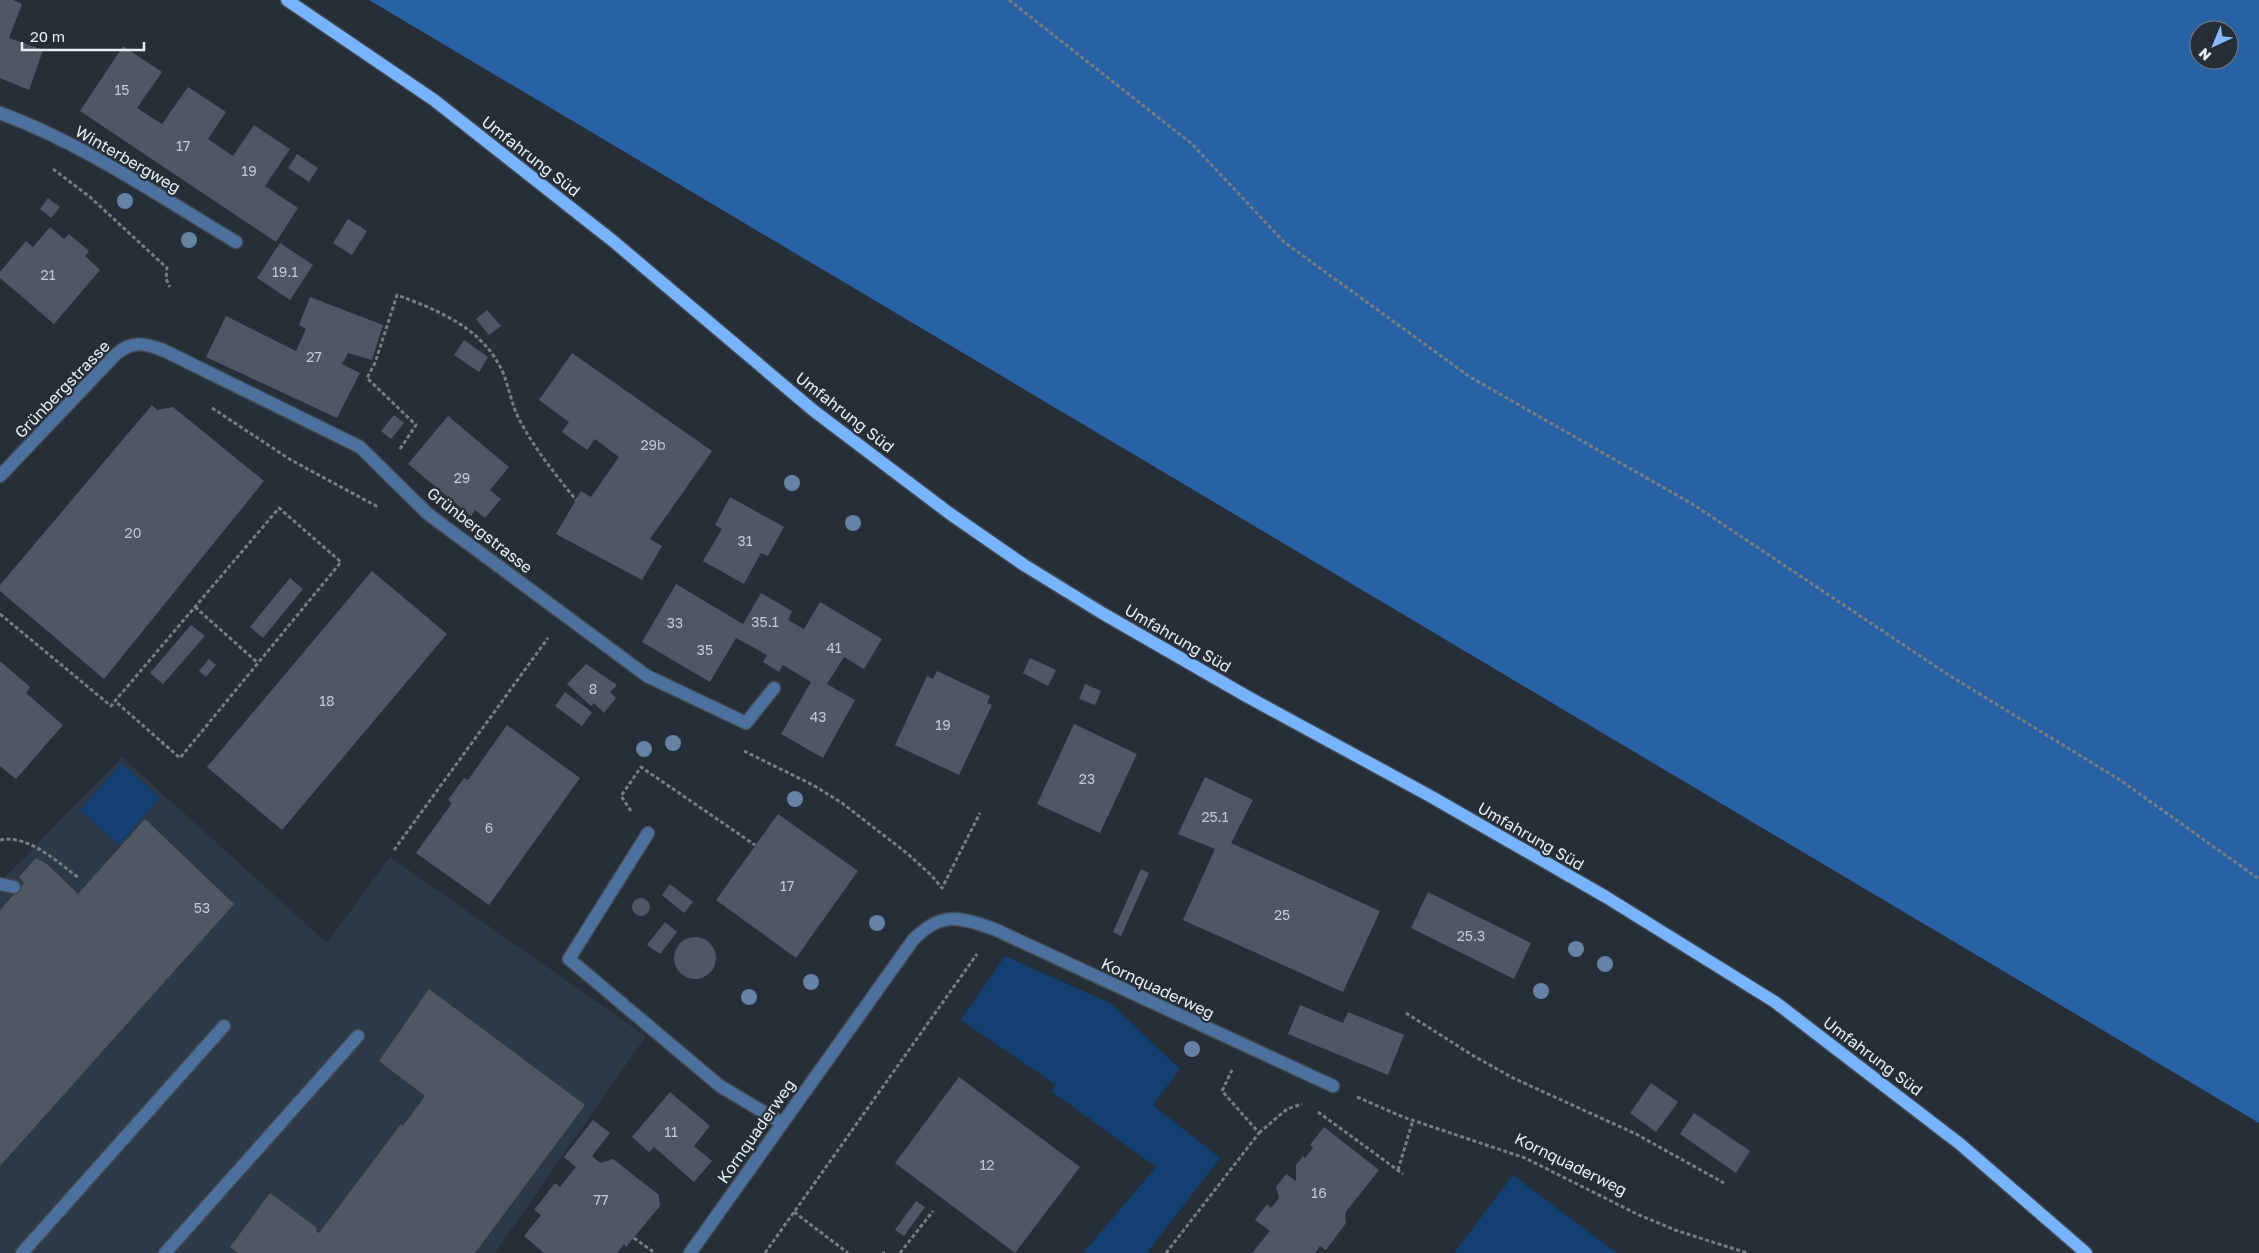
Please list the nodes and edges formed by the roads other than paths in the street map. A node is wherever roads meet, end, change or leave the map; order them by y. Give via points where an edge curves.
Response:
1 (287, 0) edge
2 (0, 113) edge
3 (236, 242) dead end
4 (0, 476) edge
5 (774, 688) dead end
6 (648, 833) road end
7 (0, 884) edge
8 (14, 887) dead end
9 (224, 1026) dead end
10 (358, 1036) dead end
11 (1333, 1086) road end
12 (782, 1123) junction
13 (22, 1253) edge
14 (165, 1253) edge
15 (690, 1253) edge
16 (2086, 1253) edge

1 - 16 main road, Umfahrung Süd via 434,100 613,241 814,411 1024,565 1248,697 1606,897 1775,1002 1960,1144
2 - 3 street, Winterbergweg via 78,148
4 - 5 street, Grünbergstrasse via 123,348 141,343 163,350 360,447 428,514 647,676 746,723
6 - 12 street via 569,959 720,1086
7 - 8 street
9 - 13 street
10 - 14 street
11 - 12 street, Kornquaderweg via 994,929 958,919 942,919 913,940
12 - 15 street, Kornquaderweg

